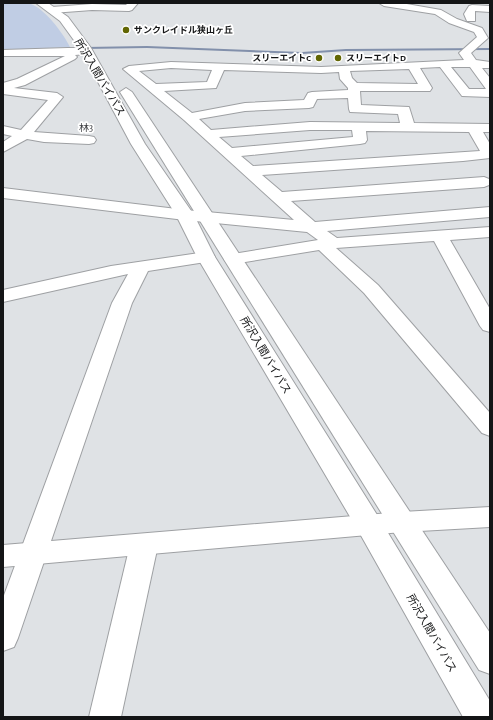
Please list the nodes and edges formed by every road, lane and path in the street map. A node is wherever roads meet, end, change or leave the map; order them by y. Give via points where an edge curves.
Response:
1 (41, 3) edge
2 (134, 3) edge
3 (384, 3) edge
4 (58, 7) edge
5 (490, 9) edge
6 (76, 17) dead end
7 (449, 19) junction
8 (472, 19) junction
9 (490, 19) edge
10 (478, 30) junction
11 (490, 30) edge
12 (490, 42) edge
13 (88, 48) junction
14 (470, 53) junction
15 (3, 54) edge
16 (490, 58) edge
17 (443, 64) junction
18 (490, 65) edge
19 (219, 66) junction
20 (413, 66) junction
21 (344, 68) junction
22 (143, 80) junction
23 (120, 83) junction
24 (490, 86) edge
25 (155, 88) junction
26 (3, 89) edge
27 (354, 90) junction
28 (490, 93) edge
29 (189, 116) junction
30 (359, 127) junction
31 (408, 128) junction
32 (490, 128) edge
33 (474, 129) junction
34 (3, 130) edge
35 (25, 134) junction
36 (207, 134) junction
37 (89, 140) dead end
38 (3, 148) edge
39 (230, 153) junction
40 (463, 157) junction
41 (250, 171) junction
42 (30, 180) dead end
43 (487, 186) edge
44 (9, 194) edge
45 (279, 197) junction
46 (490, 212) edge
47 (195, 216) junction
48 (311, 227) junction
49 (490, 232) edge
50 (439, 235) junction
51 (328, 244) junction
52 (206, 257) junction
53 (233, 259) junction
54 (141, 267) junction
55 (3, 296) edge
56 (490, 326) edge
57 (490, 428) edge
58 (490, 517) edge
59 (402, 522) junction
60 (368, 525) junction
61 (144, 545) junction
62 (33, 554) junction
63 (3, 556) edge
64 (3, 638) edge
65 (490, 660) edge
66 (105, 717) edge
67 (481, 717) edge

1 - 4 main road, 所沢入間バイパス
2 - 4 street via 129,8
3 - 7 street via 434,11 445,14
4 - 6 main road, 所沢入間バイパス
4 - 13 main road, 所沢入間バイパス via 64,19
5 - 8 street via 472,8 469,14
7 - 8 street
7 - 10 street
8 - 9 street
10 - 11 street
10 - 14 street via 483,38
12 - 14 street
13 - 15 street
13 - 23 main road, 所沢入間バイパス
13 - 26 street
13 - 47 main road, 所沢入間バイパス via 138,144
14 - 16 street
14 - 17 street
14 - 18 street
14 - 24 street
17 - 20 street
17 - 28 street via 466,93
19 - 21 street via 321,70
19 - 22 street via 171,65 129,69
19 - 25 street via 212,85
20 - 21 street
20 - 27 street via 426,88
21 - 27 street via 346,79
22 - 23 street
22 - 25 street
23 - 47 main road, 所沢入間バイパス
25 - 29 street
26 - 35 street via 58,97
27 - 29 street via 312,96 309,104 245,106
27 - 31 street via 356,109 404,110
29 - 36 street
30 - 31 street
30 - 36 street via 310,126
30 - 39 street via 360,140
31 - 33 street
32 - 33 street
33 - 40 street via 487,154
34 - 35 street
35 - 37 street via 44,138
35 - 38 street
36 - 39 street
39 - 41 street
40 - 41 street
40 - 43 street
41 - 45 street
42 - 44 street
43 - 45 street
44 - 47 street
45 - 48 street
46 - 48 street
47 - 48 street
47 - 52 main road, 所沢入間バイパス
47 - 53 main road, 所沢入間バイパス
48 - 51 street
49 - 50 street
50 - 51 street
50 - 56 street
51 - 53 street
51 - 57 street via 385,304
52 - 54 street
52 - 60 main road, 所沢入間バイパス
53 - 59 main road, 所沢入間バイパス
54 - 55 street via 111,271
54 - 62 street via 122,303
58 - 59 main road
59 - 60 main road
59 - 65 main road, 所沢入間バイパス
60 - 61 main road
60 - 67 main road, 所沢入間バイパス
61 - 62 main road
61 - 66 street
62 - 63 main road
62 - 64 street

